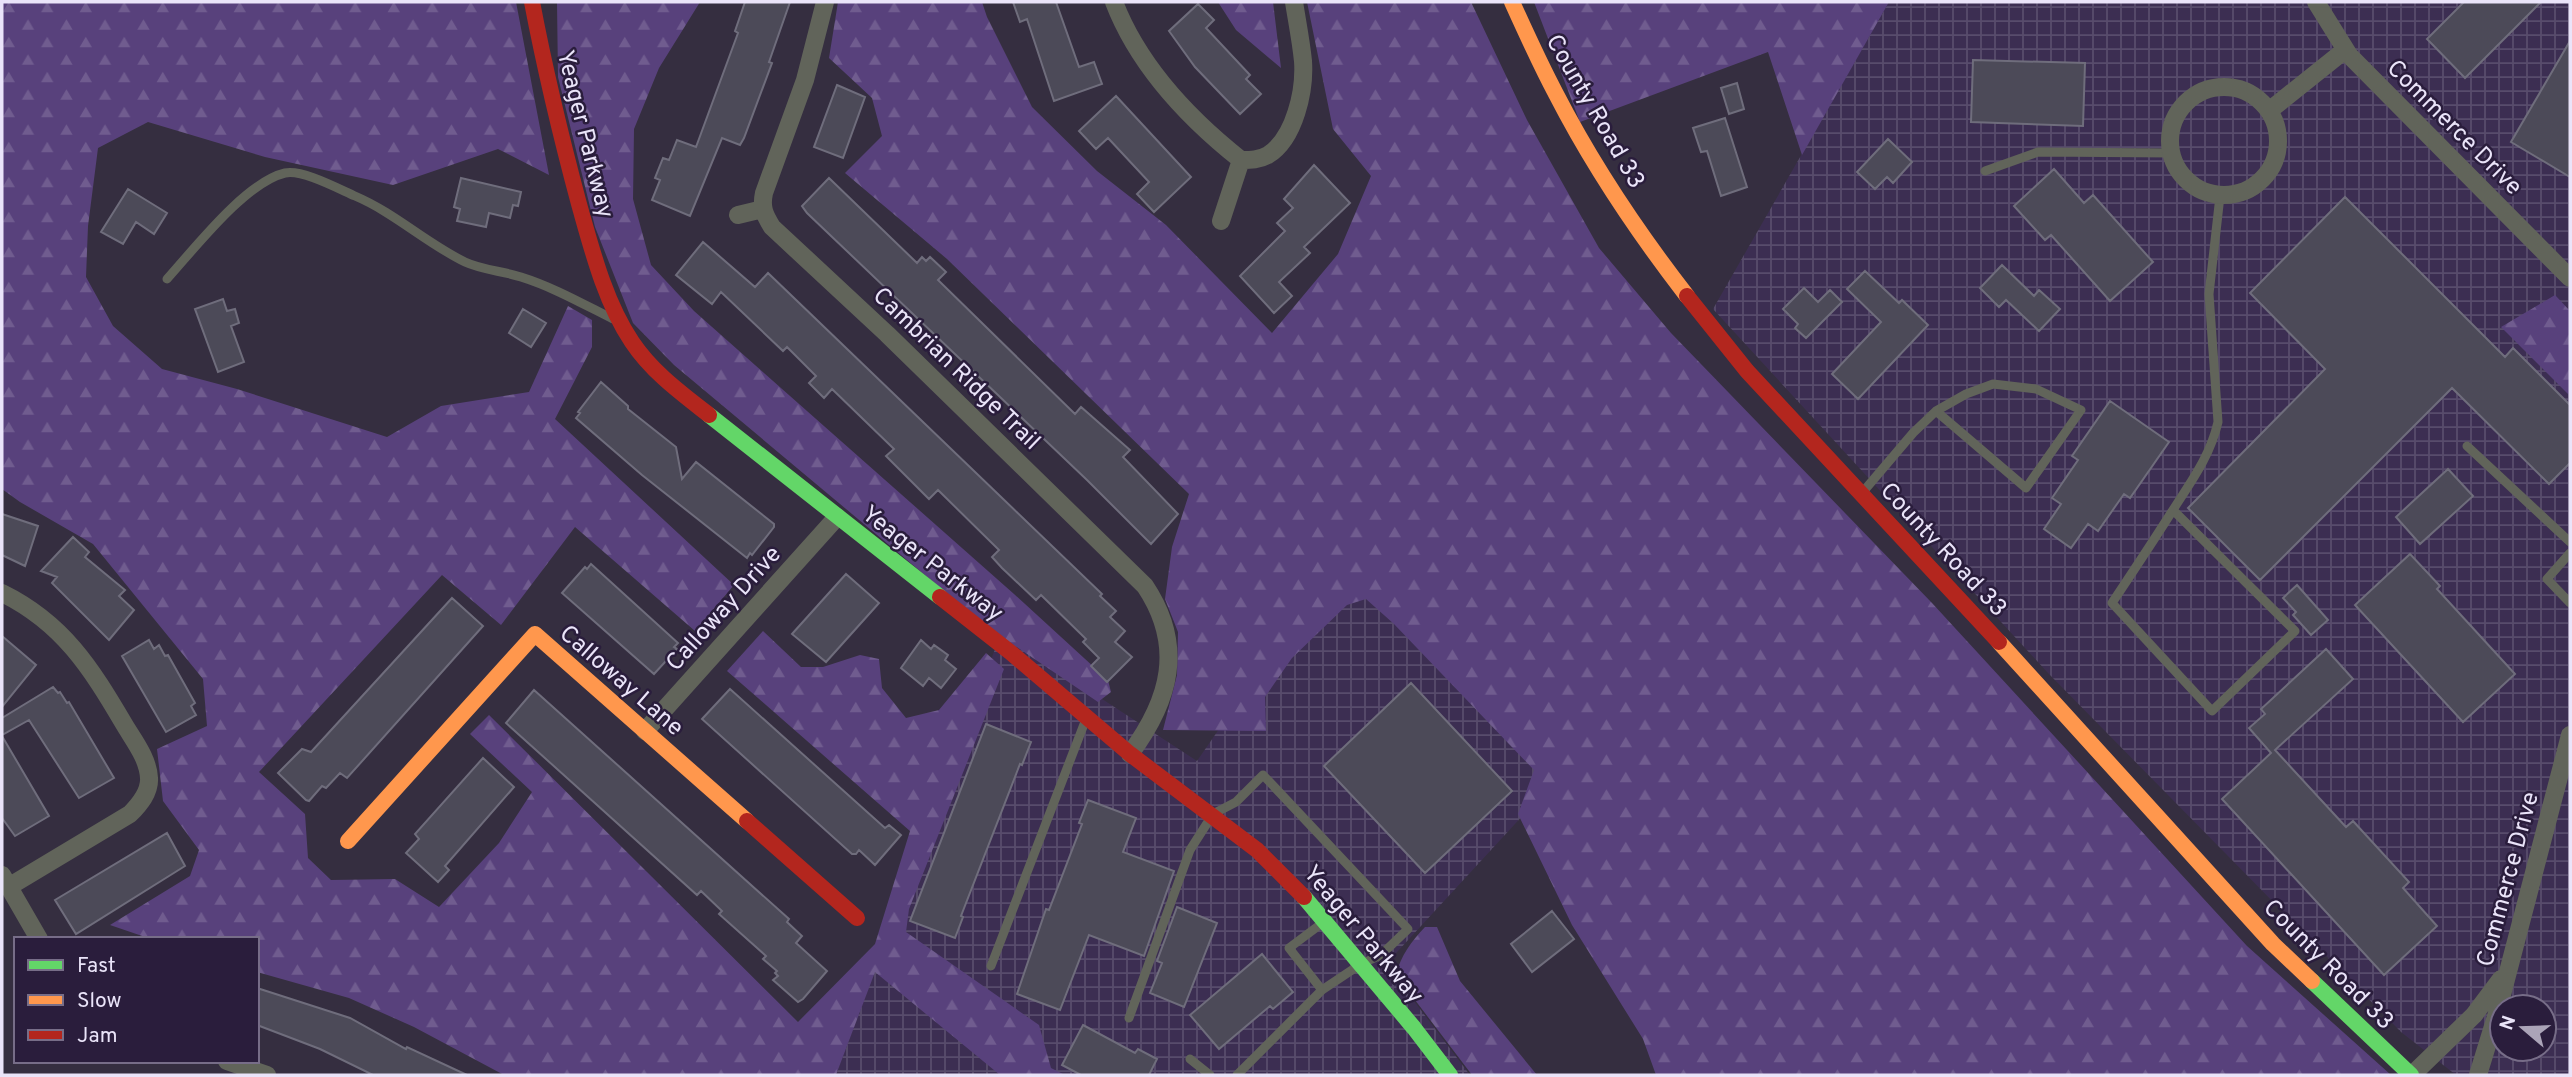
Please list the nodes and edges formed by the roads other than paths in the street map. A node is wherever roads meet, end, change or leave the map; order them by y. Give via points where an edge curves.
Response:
1 (532, 2) edge
2 (825, 2) edge
3 (1114, 2) edge
4 (1294, 2) edge
5 (1512, 2) edge
6 (2316, 2) edge
7 (2345, 50) junction
8 (2270, 110) junction
9 (2172, 153) junction
10 (1241, 160) junction
11 (1985, 171) dead end
12 (2220, 196) junction
13 (763, 209) junction
14 (738, 215) dead end
15 (1221, 220) dead end
16 (2570, 278) edge
17 (167, 279) dead end
18 (623, 324) junction
19 (1936, 411) junction
20 (2467, 446) dead end
21 (1861, 495) junction
22 (2173, 510) junction
23 (837, 517) junction
24 (2570, 542) edge
25 (2570, 553) edge
26 (2, 593) edge
27 (2570, 603) edge
28 (1087, 718) junction
29 (645, 731) junction
30 (2570, 734) edge
31 (1130, 754) junction
32 (2567, 764) edge
33 (1213, 814) junction
34 (348, 841) dead end
35 (6, 881) edge
36 (857, 918) dead end
37 (1326, 921) junction
38 (38, 937) edge
39 (1361, 964) junction
40 (991, 966) dead end
41 (2508, 967) junction
42 (1322, 990) junction
43 (1129, 1018) dead end
44 (1190, 1059) dead end
45 (233, 1063) edge
46 (267, 1075) edge
47 (1210, 1075) edge
48 (1237, 1075) edge
49 (1450, 1075) edge
50 (2411, 1075) edge
51 (2477, 1075) edge

1 - 18 street, Yeager Parkway via 546,79 588,235
2 - 13 street via 817,41 764,193
3 - 10 street via 1132,41 1165,87 1219,144
4 - 10 street via 1303,63 1295,114 1271,153
5 - 21 street, County Road 33 via 1571,122 1656,256 1747,370
6 - 7 street, Commerce Drive
7 - 8 street
7 - 16 street, Commerce Drive
8 - 9 street via 2238,89 2204,91 2193,97 2175,120
8 - 12 street via 2279,139 2272,166 2244,192
9 - 11 lane via 2038,152
9 - 12 street via 2186,180
10 - 15 street
12 - 22 lane via 2209,294 2218,422 2208,452
13 - 14 street
13 - 31 street, Cambrian Ridge Trail via 772,227 1151,594 1162,618 1170,660 1157,713
17 - 18 lane via 239,201 272,177 289,172 376,205 435,247 468,264 522,277
18 - 23 street, Yeager Parkway via 648,364
19 - 19 lane via 1993,384 2036,389 2081,410 2026,488
19 - 21 lane
20 - 24 lane
21 - 50 street, County Road 33 via 2273,944
22 - 22 lane via 2112,603 2212,711 2295,631
23 - 28 street, Yeager Parkway
23 - 29 street, Calloway Drive
25 - 27 lane via 2547,579
26 - 35 street via 56,631 91,670 144,758 150,780 140,804 130,814
28 - 31 street, Yeager Parkway
28 - 40 lane
29 - 34 street, Calloway Lane via 535,634
29 - 36 street, Calloway Lane
30 - 32 street, Commerce Drive
31 - 33 street, Yeager Parkway
32 - 41 street, Commerce Drive
33 - 37 street, Yeager Parkway via 1284,875
33 - 39 lane via 1236,802 1263,775 1408,929 1381,955
33 - 43 lane via 1190,850
35 - 38 street
37 - 39 street, Yeager Parkway
37 - 42 lane via 1289,948
39 - 42 lane
39 - 49 street, Yeager Parkway
41 - 50 street via 2474,1015
41 - 51 street, Commerce Drive
42 - 48 lane
44 - 47 lane
45 - 46 street

